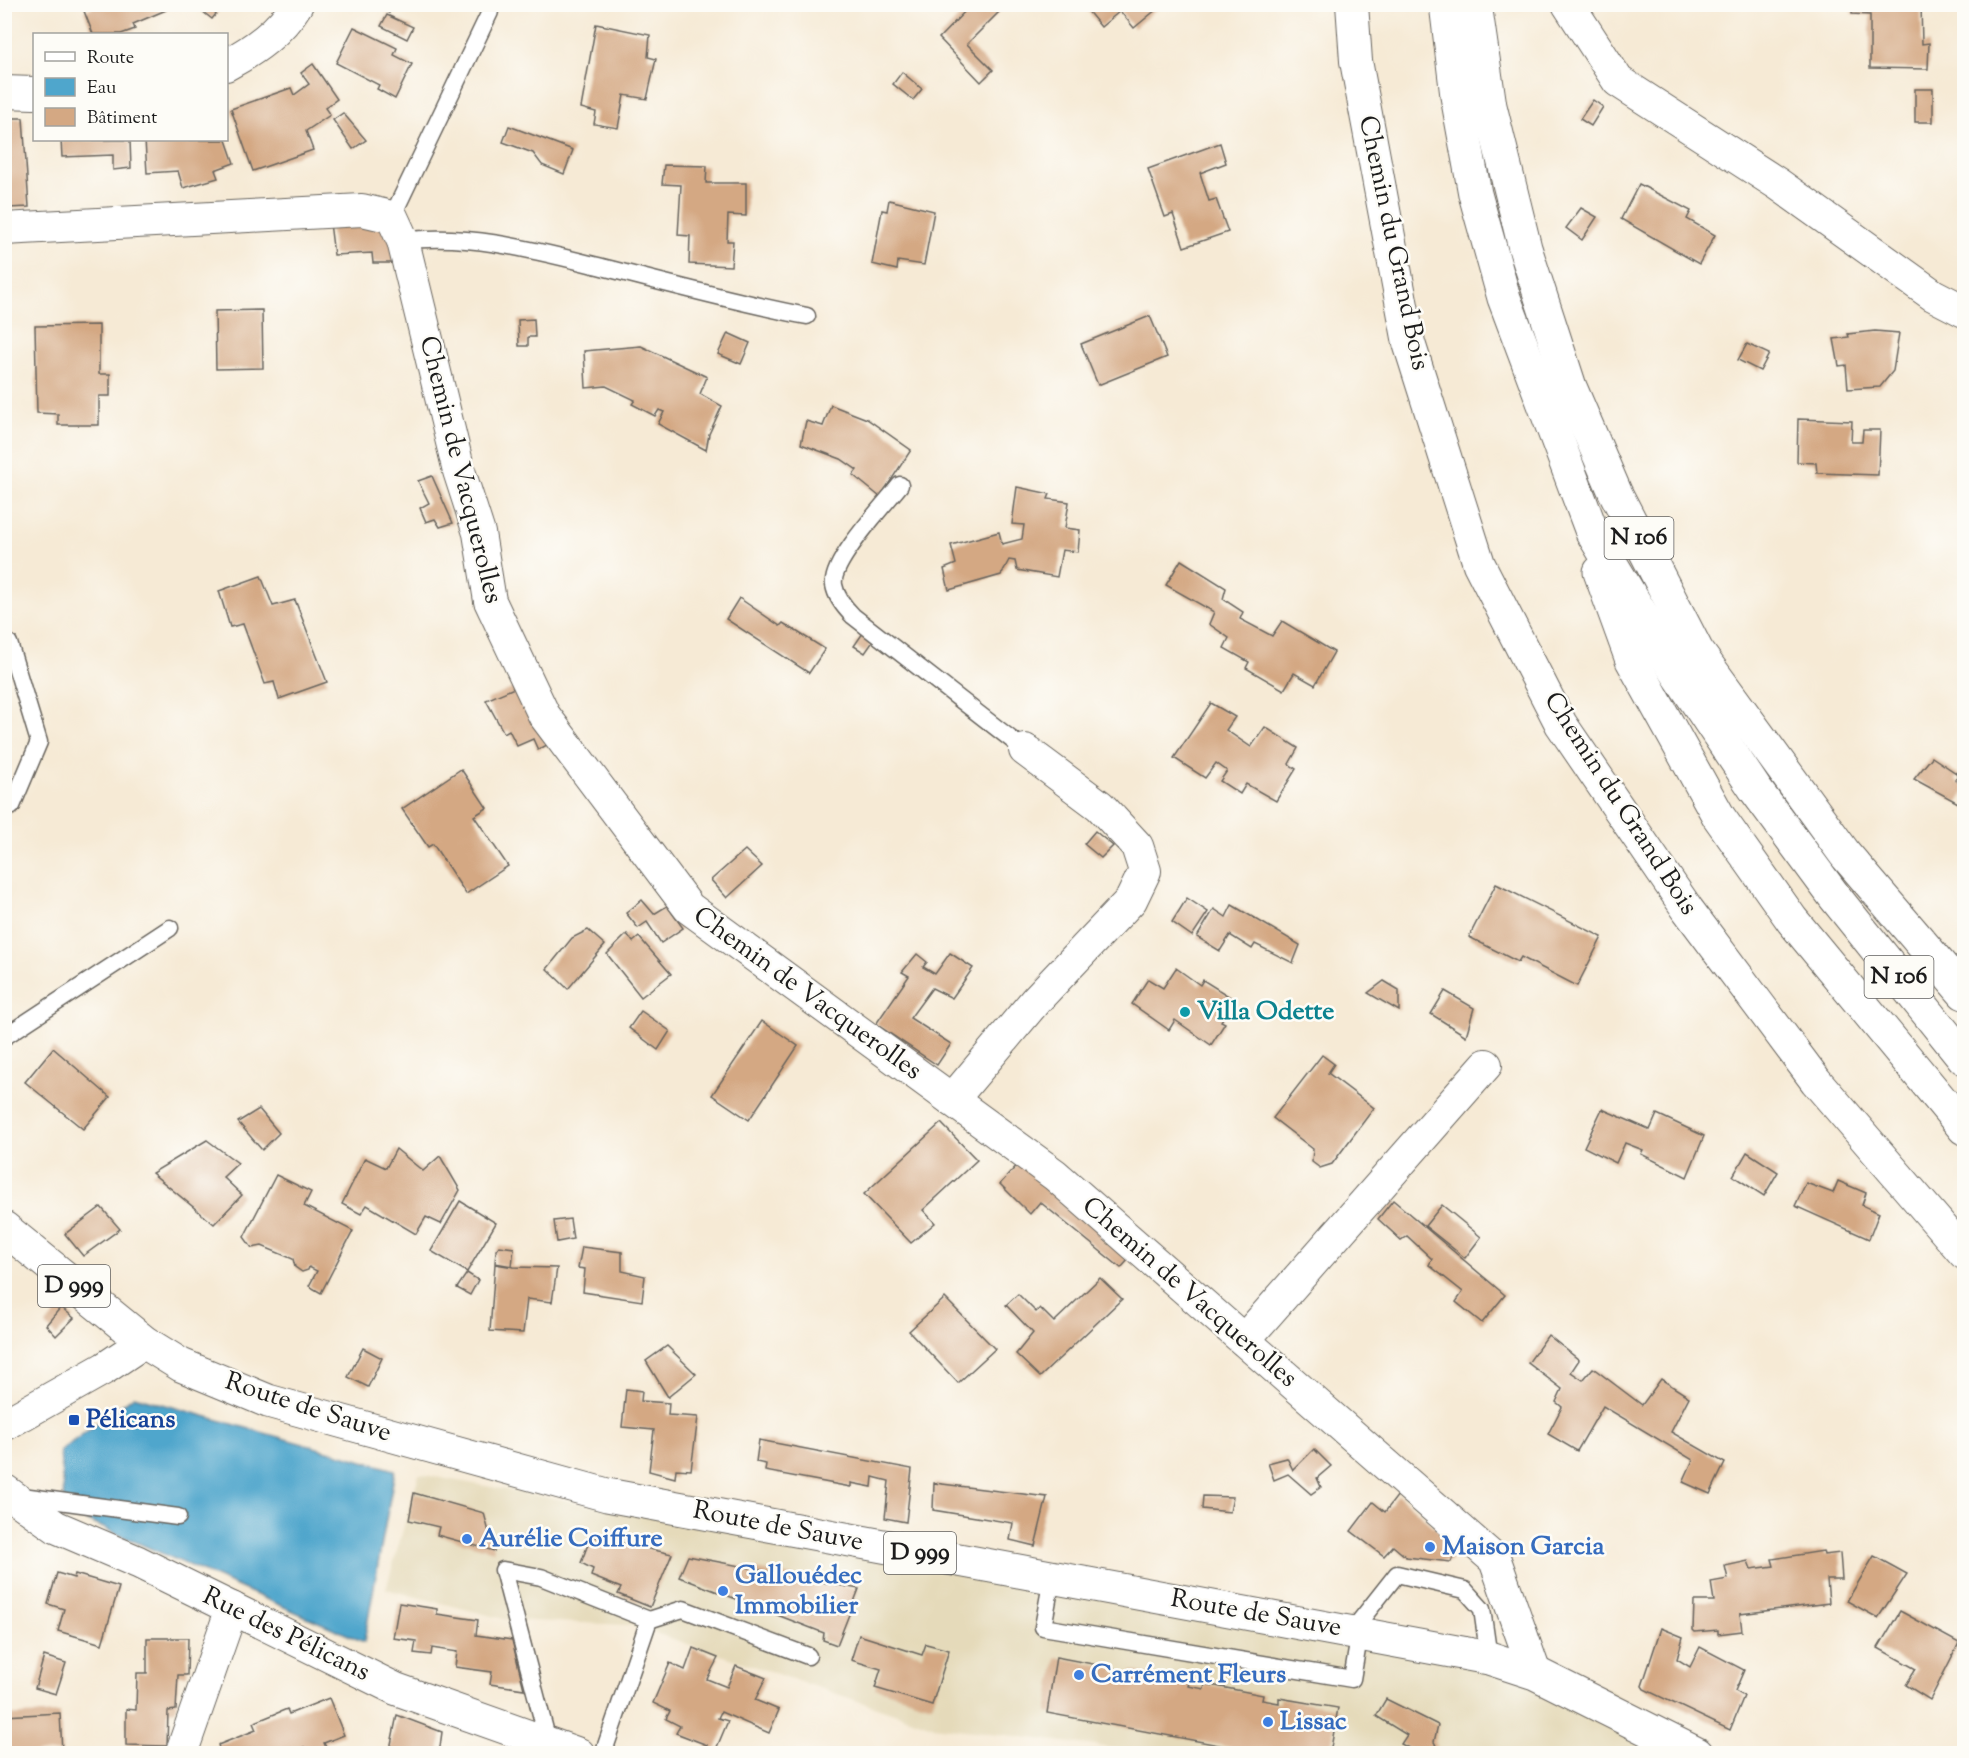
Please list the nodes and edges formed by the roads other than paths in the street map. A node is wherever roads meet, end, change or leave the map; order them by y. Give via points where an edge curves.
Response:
1 (297, 4) edge
2 (1352, 4) edge
3 (1446, 4) edge
4 (1476, 4) edge
5 (1568, 5) edge
6 (490, 12) dead end
7 (228, 64) edge
8 (4, 92) edge
9 (33, 93) edge
10 (4, 229) edge
11 (398, 229) junction
12 (1965, 311) edge
13 (807, 316) dead end
14 (900, 485) dead end
15 (1592, 532) junction
16 (4, 641) edge
17 (1024, 750) joint
18 (4, 810) edge
19 (170, 928) dead end
20 (1965, 993) edge
21 (4, 1037) edge
22 (1965, 1058) edge
23 (1486, 1065) dead end
24 (952, 1100) junction
25 (1965, 1128) edge
26 (4, 1228) edge
27 (1965, 1253) edge
28 (1244, 1340) junction
29 (144, 1342) junction
30 (4, 1425) edge
31 (8, 1492) edge
32 (178, 1517) dead end
33 (1053, 1578) junction
34 (232, 1608) junction
35 (649, 1620) junction
36 (1356, 1631) junction
37 (808, 1656) dead end
38 (1489, 1658) junction
39 (1534, 1673) junction
40 (550, 1749) edge
41 (181, 1754) edge
42 (579, 1754) edge
43 (603, 1754) edge
44 (1697, 1754) edge

1 - 7 street via 286,22 248,54
2 - 27 street, Chemin du Grand Bois via 1356,61 1408,343 1479,564 1561,724 1688,910 1816,1081
3 - 15 main road, N 106 via 1457,96 1475,194 1504,298
4 - 20 main road, N 106 via 1490,106 1525,248 1570,387 1615,492 1697,651 1845,854
5 - 12 street via 1618,81 1778,184 1933,295
6 - 11 lane
8 - 9 street
10 - 11 street via 362,210
11 - 13 lane via 546,253
11 - 24 street, Chemin de Vacquerolles via 459,471 479,533 490,601 544,715 689,908
14 - 17 lane via 837,565 833,584 842,604
15 - 22 main road, N 106 via 1672,665 1755,789 1834,896
15 - 25 main road via 1601,581 1632,660 1719,817 1792,920
16 - 18 lane via 9,643 39,742 12,806
17 - 24 street via 1100,806 1137,846 1145,871 1131,900 1036,1000
19 - 21 lane
23 - 28 street
24 - 28 street, Chemin de Vacquerolles via 1055,1175
26 - 29 main road, Route de Sauve / D 999
28 - 39 street, Chemin de Vacquerolles via 1495,1560
29 - 30 street
29 - 33 main road, Route de Sauve / D 999 via 181,1365 268,1401 607,1495
31 - 32 lane
31 - 34 street, Rue des Pélicans via 56,1527
33 - 36 main road, Route de Sauve / D 999
33 - 36 lane via 1043,1627 1352,1679
34 - 40 street, Rue des Pélicans via 396,1689
34 - 41 street
35 - 37 lane via 683,1610
35 - 40 lane via 541,1577 503,1570
35 - 43 lane
36 - 38 main road, Route de Sauve / D 999
36 - 38 lane via 1397,1574 1465,1590 1482,1609
38 - 39 main road, Route de Sauve / D 999
39 - 44 main road, Route de Sauve / D 999
40 - 42 street, Rue des Pélicans

